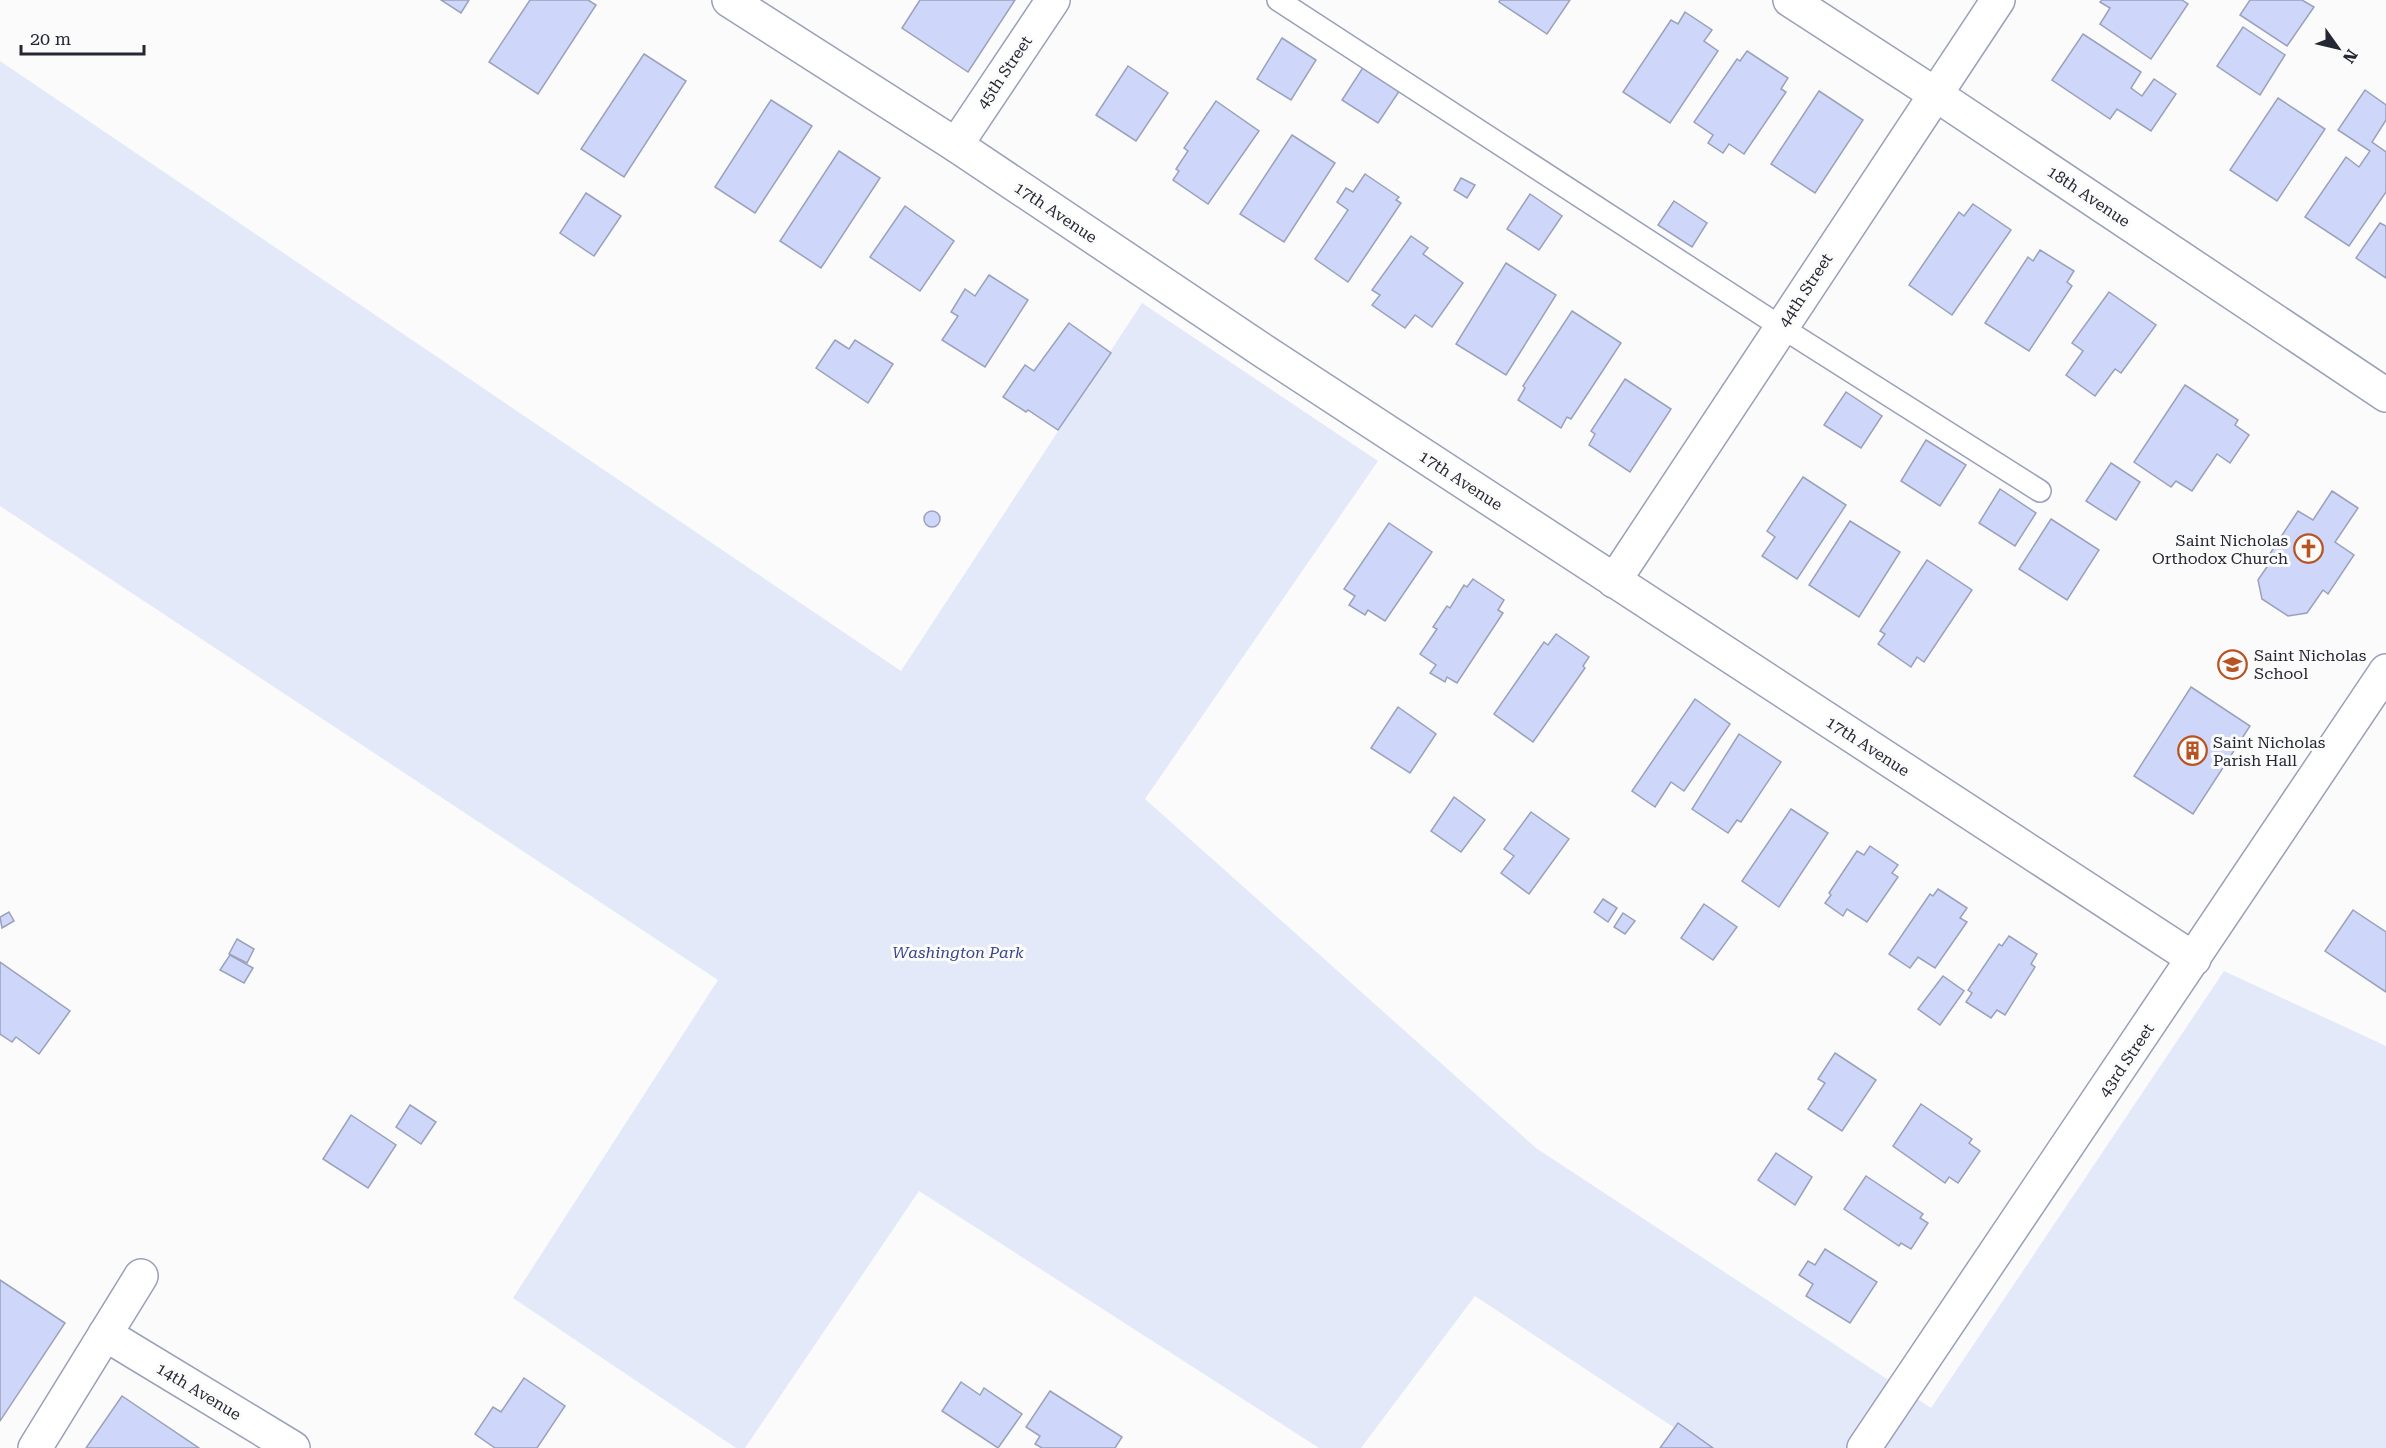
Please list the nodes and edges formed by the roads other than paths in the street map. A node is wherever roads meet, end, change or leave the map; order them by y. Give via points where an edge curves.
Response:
1 (729, 0) edge
2 (1053, 0) edge
3 (1278, 0) edge
4 (1790, 0) edge
5 (1998, 0) edge
6 (1935, 94) junction
7 (956, 145) junction
8 (1781, 327) junction
9 (2386, 395) edge
10 (2040, 491) dead end
11 (1614, 581) junction
12 (2386, 671) edge
13 (2194, 959) junction
14 (141, 1276) dead end
15 (105, 1334) junction
16 (35, 1448) edge
17 (293, 1448) edge
18 (1864, 1448) edge

1 - 7 street, 17th Avenue
2 - 7 street, 45th Street
3 - 8 lane
4 - 6 street, 18th Avenue
5 - 6 street, 44th Street
6 - 8 street, 44th Street
6 - 9 street, 18th Avenue
7 - 11 street, 17th Avenue
8 - 10 lane
8 - 11 street, 44th Street
11 - 13 street, 17th Avenue
12 - 13 street, 43rd Street
13 - 18 street, 43rd Street
14 - 15 street
15 - 16 street
15 - 17 street, 14th Avenue

